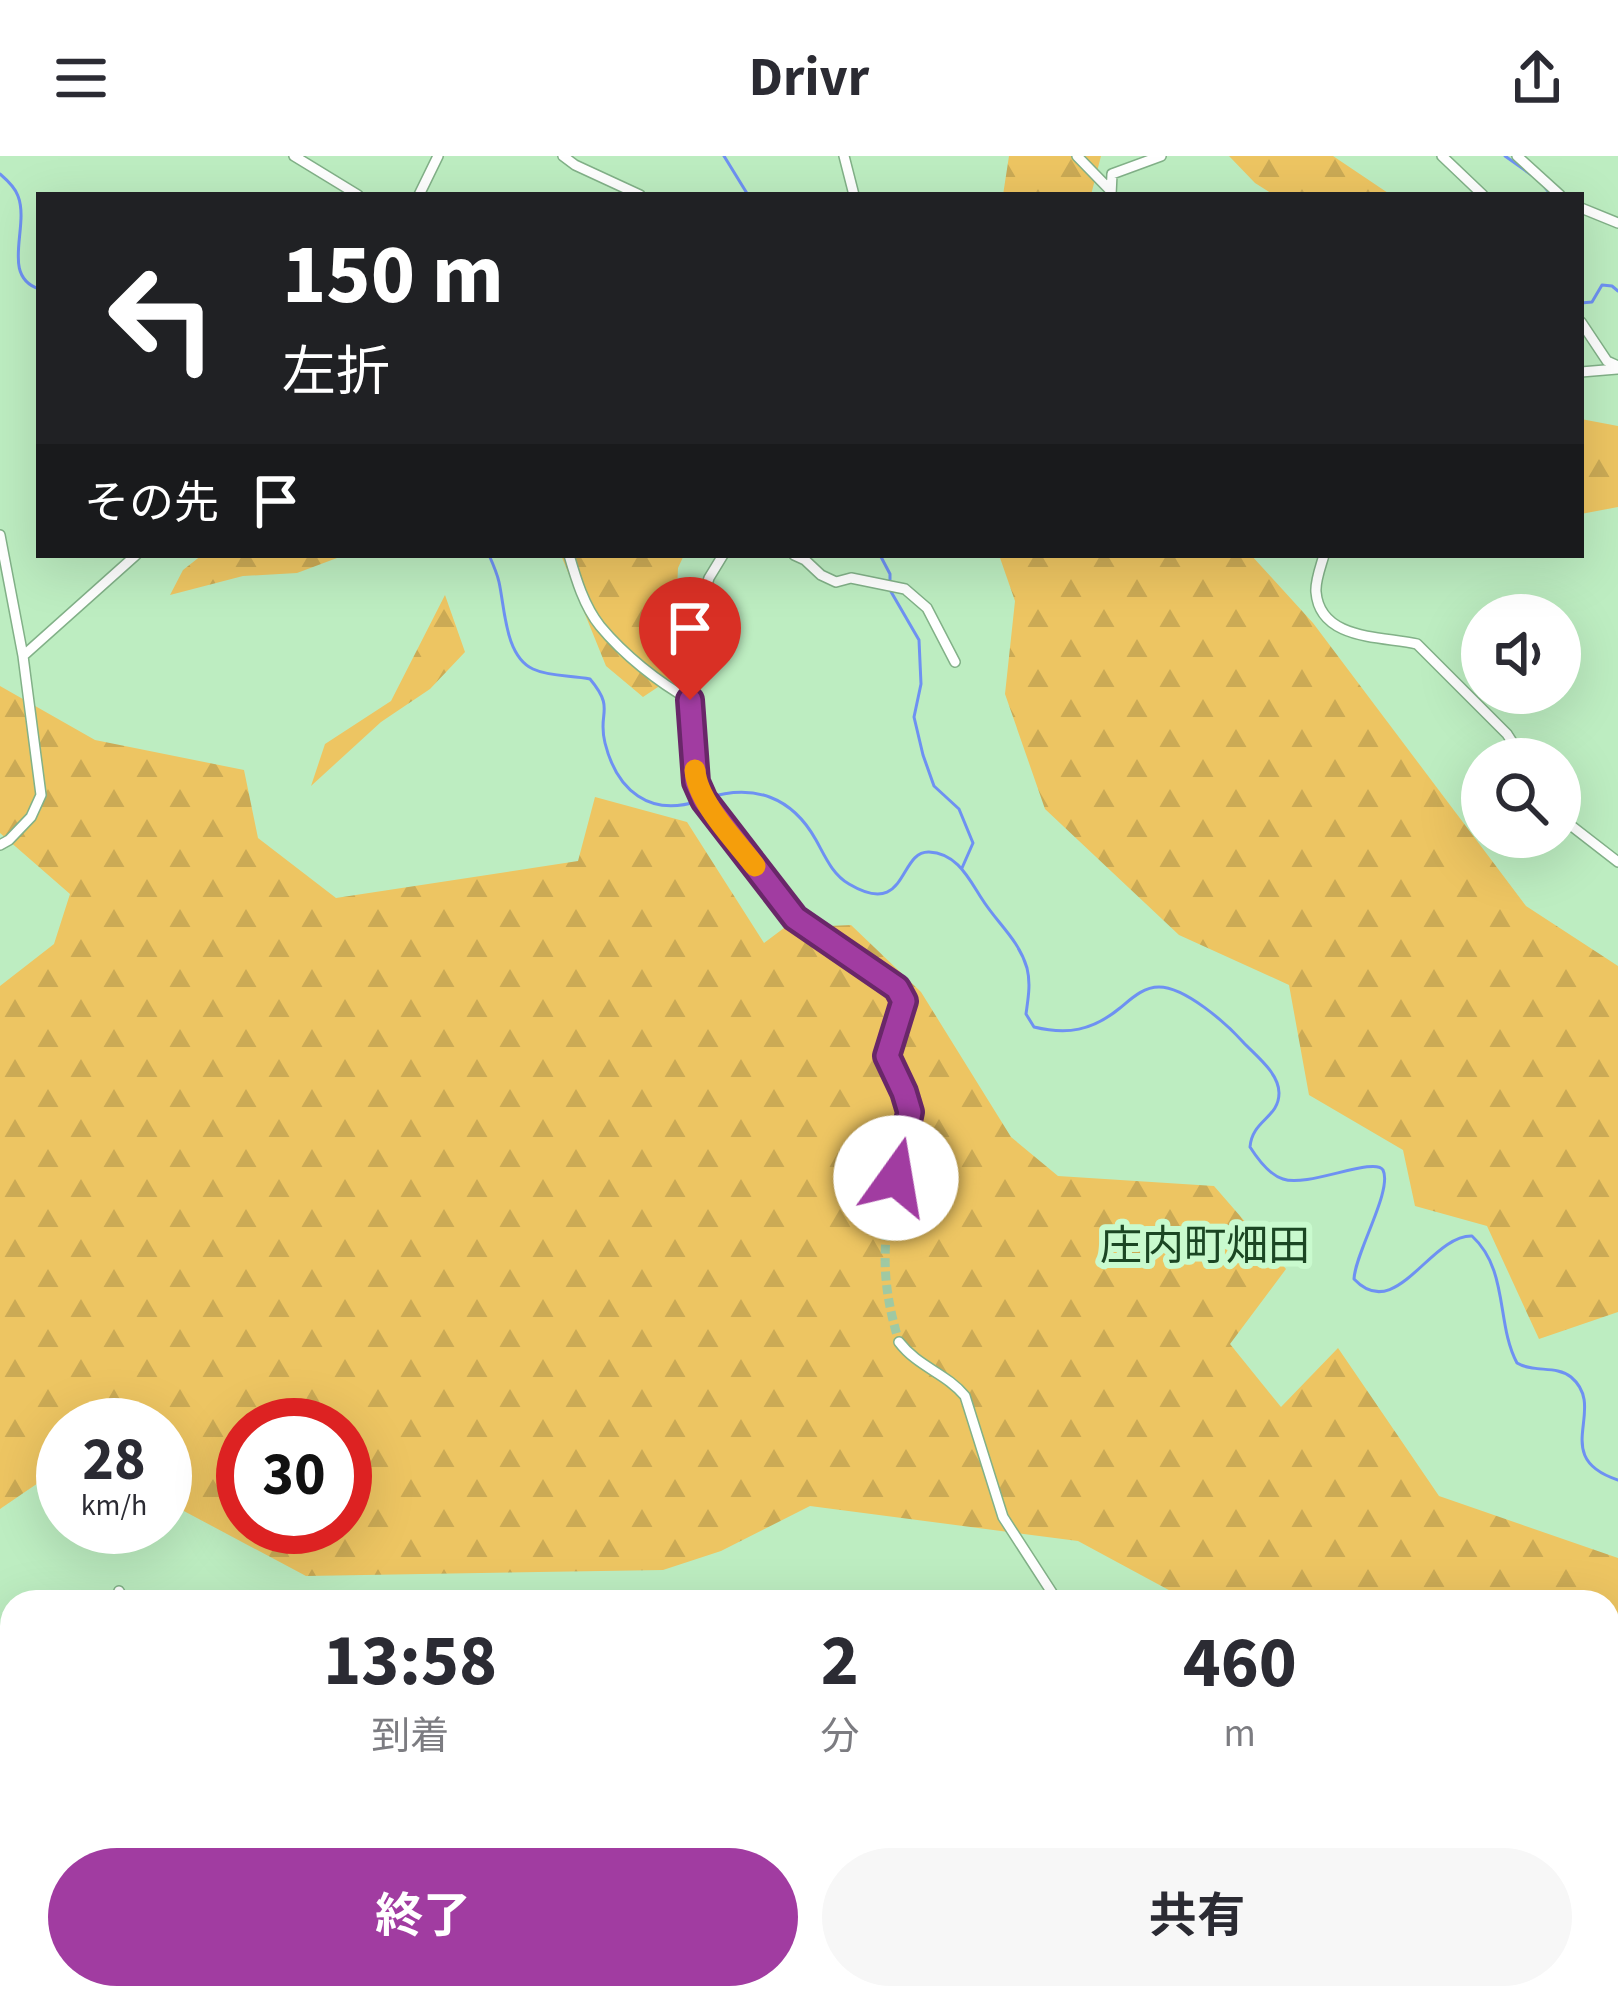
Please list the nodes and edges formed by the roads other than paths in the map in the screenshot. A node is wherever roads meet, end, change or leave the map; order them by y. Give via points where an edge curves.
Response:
1 (294, 156) edge
2 (438, 156) edge
3 (563, 156) edge
4 (844, 156) edge
5 (1077, 156) edge
6 (1162, 156) edge
7 (1442, 156) edge
8 (1516, 156) edge
9 (353, 192) edge
10 (420, 192) edge
11 (634, 192) edge
12 (853, 192) edge
13 (1111, 192) edge
14 (1112, 192) edge
15 (1480, 192) edge
16 (1557, 192) edge
17 (1584, 209) edge
18 (1618, 223) edge
19 (1584, 327) edge
20 (1618, 367) edge
21 (1584, 372) edge
22 (0, 536) edge
23 (133, 558) edge
24 (570, 558) edge
25 (721, 558) edge
26 (799, 558) edge
27 (1323, 558) edge
28 (23, 656) junction
29 (955, 662) dead end
30 (690, 700) junction
31 (1510, 738) edge
32 (1581, 833) edge
33 (0, 845) edge
34 (1618, 862) edge
35 (896, 1178) tunnel mouth
36 (899, 1342) tunnel mouth
37 (1050, 1590) edge

1 - 9 street
2 - 10 street
3 - 11 street
4 - 12 street
5 - 13 street
6 - 14 street via 1112,174
7 - 15 street
8 - 16 street
17 - 18 street
19 - 20 street
20 - 21 street
22 - 28 street
23 - 28 street
24 - 30 street via 599,625
25 - 30 street via 703,598
26 - 29 street via 836,582 905,589 927,608
27 - 31 street via 1316,592 1327,619 1375,640 1417,644
28 - 33 street via 40,795 31,817
30 - 35 street via 704,800 795,918 897,988 904,1001 887,1056 910,1112
32 - 34 street
36 - 37 street via 965,1396 1003,1517

